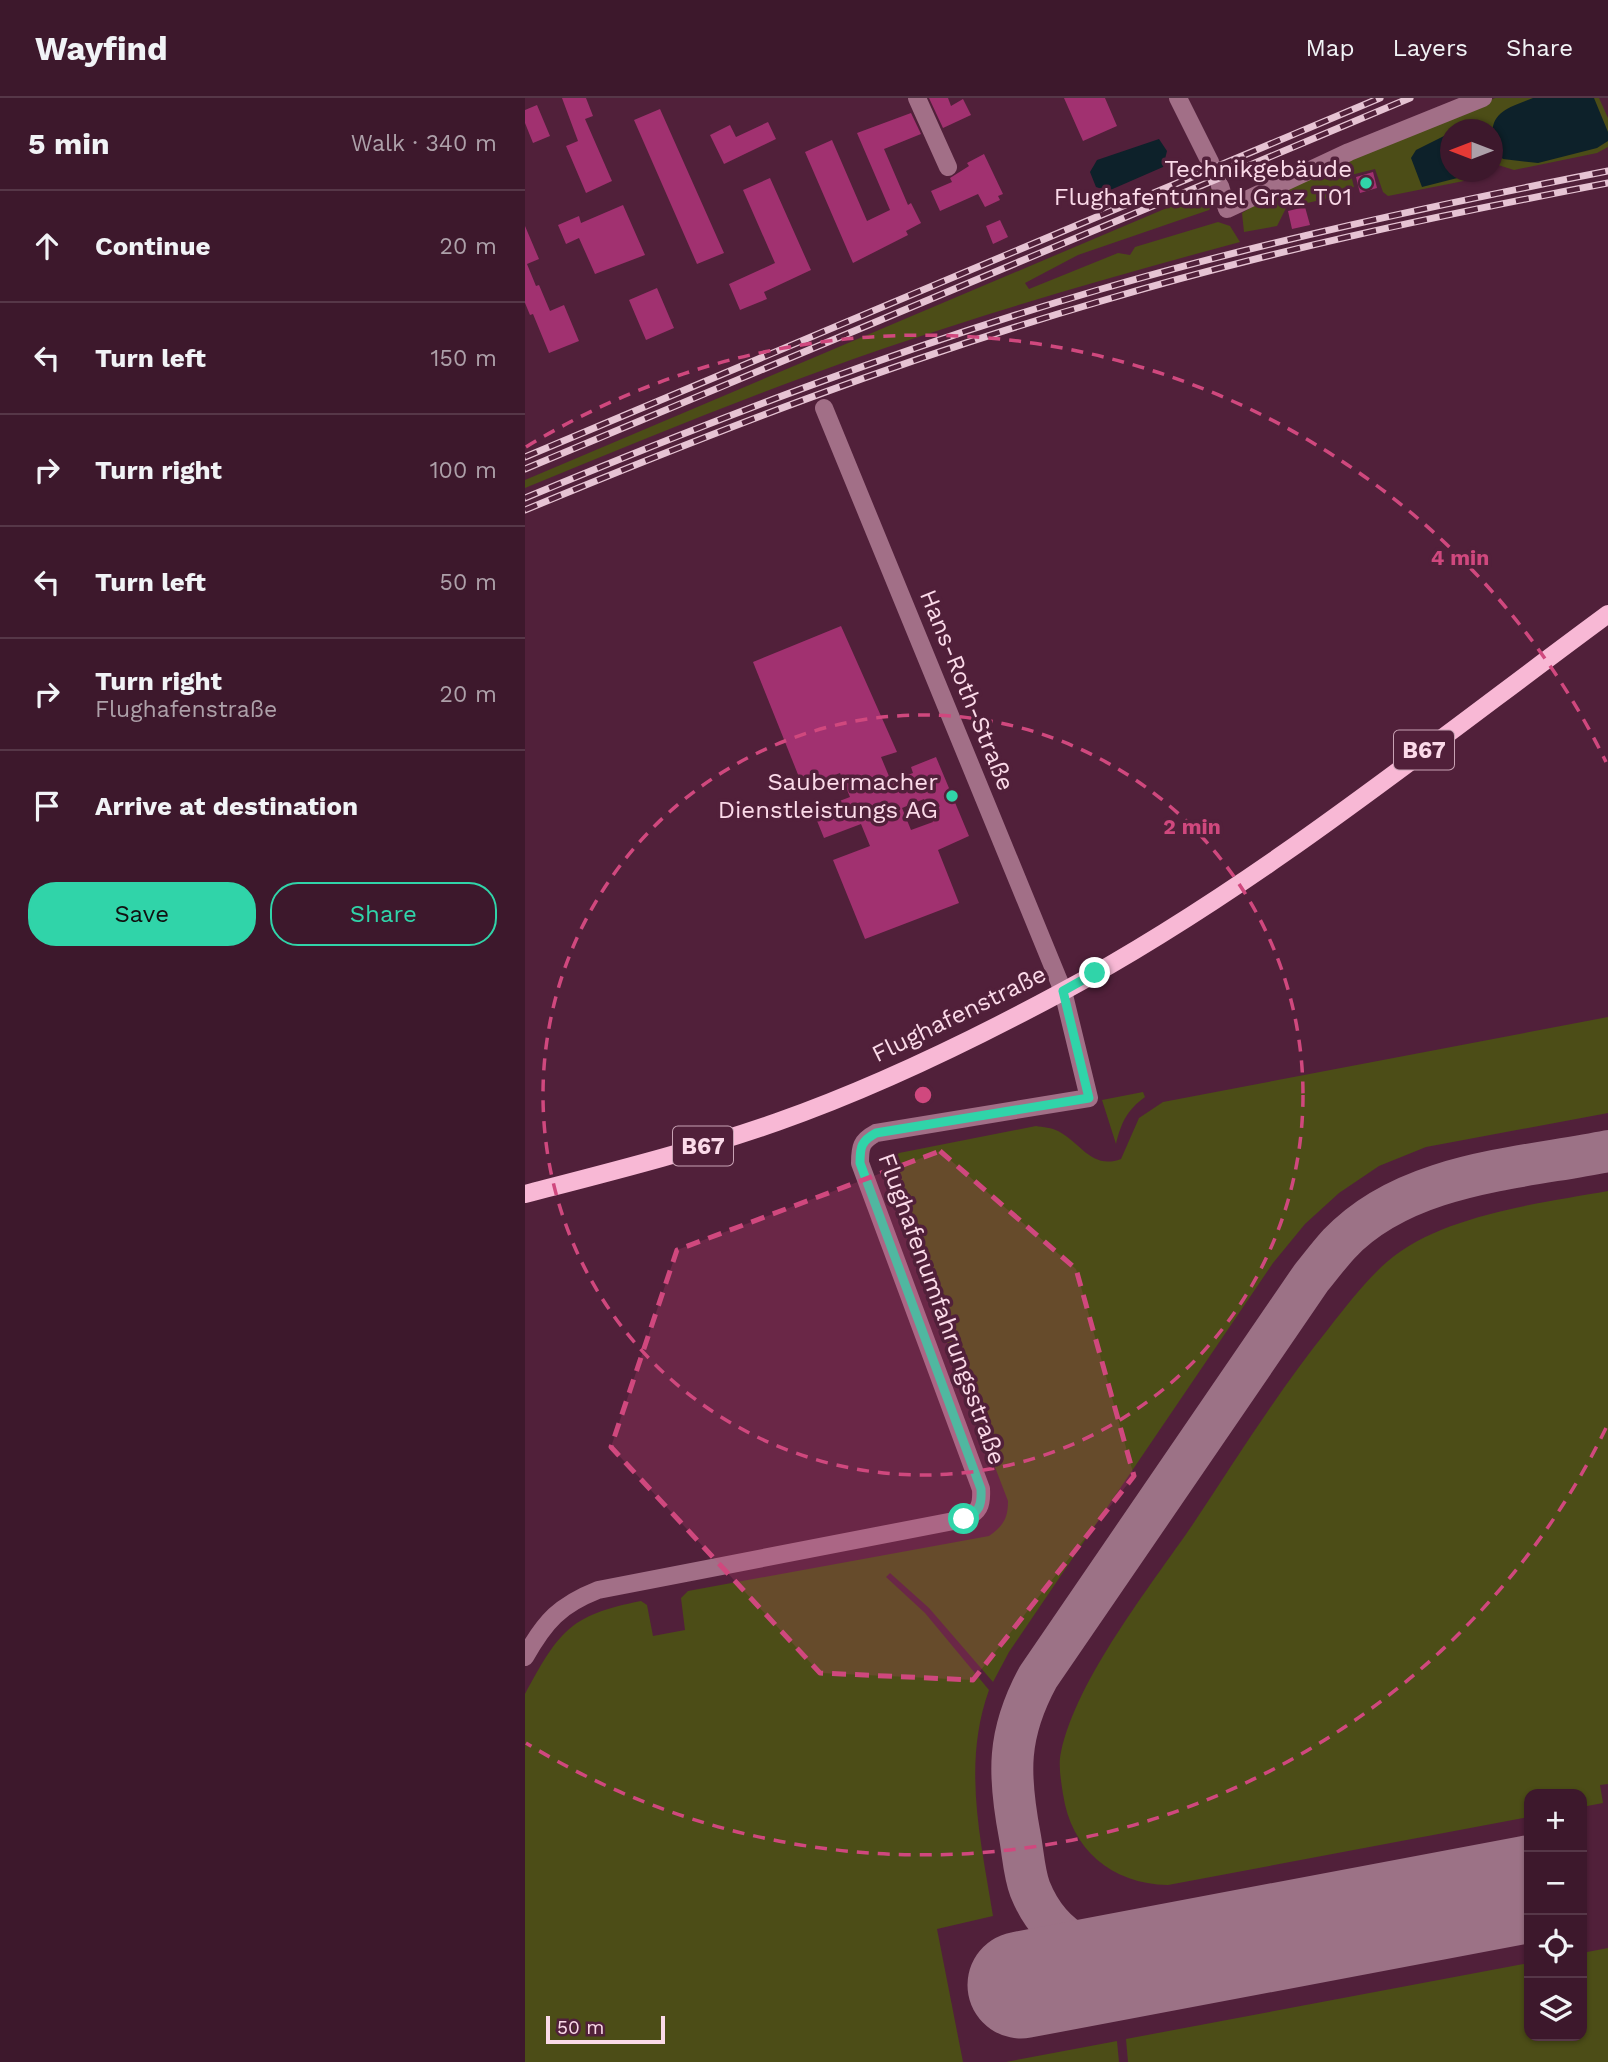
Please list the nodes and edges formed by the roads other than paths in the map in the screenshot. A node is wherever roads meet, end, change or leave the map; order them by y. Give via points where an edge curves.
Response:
1 (916, 98) edge
2 (1178, 98) edge
3 (1483, 98) edge
4 (1209, 162) tunnel mouth
5 (948, 167) dead end
6 (1220, 187) tunnel mouth
7 (824, 408) dead end
8 (1608, 614) edge
9 (1063, 991) junction
10 (525, 1194) edge
11 (525, 1657) edge

1 - 5 street
2 - 4 street
3 - 6 street via 1349,152 1227,209
7 - 9 street, Hans-Roth-Straße
8 - 9 main road, Flughafenstraße / B67 via 1292,847
9 - 10 main road, Flughafenstraße / B67 via 804,1112 676,1154
9 - 11 street, Flughafenumfahrungsstraße via 1089,1098 876,1133 860,1147 860,1163 981,1489 977,1513 598,1590 572,1600 555,1614

